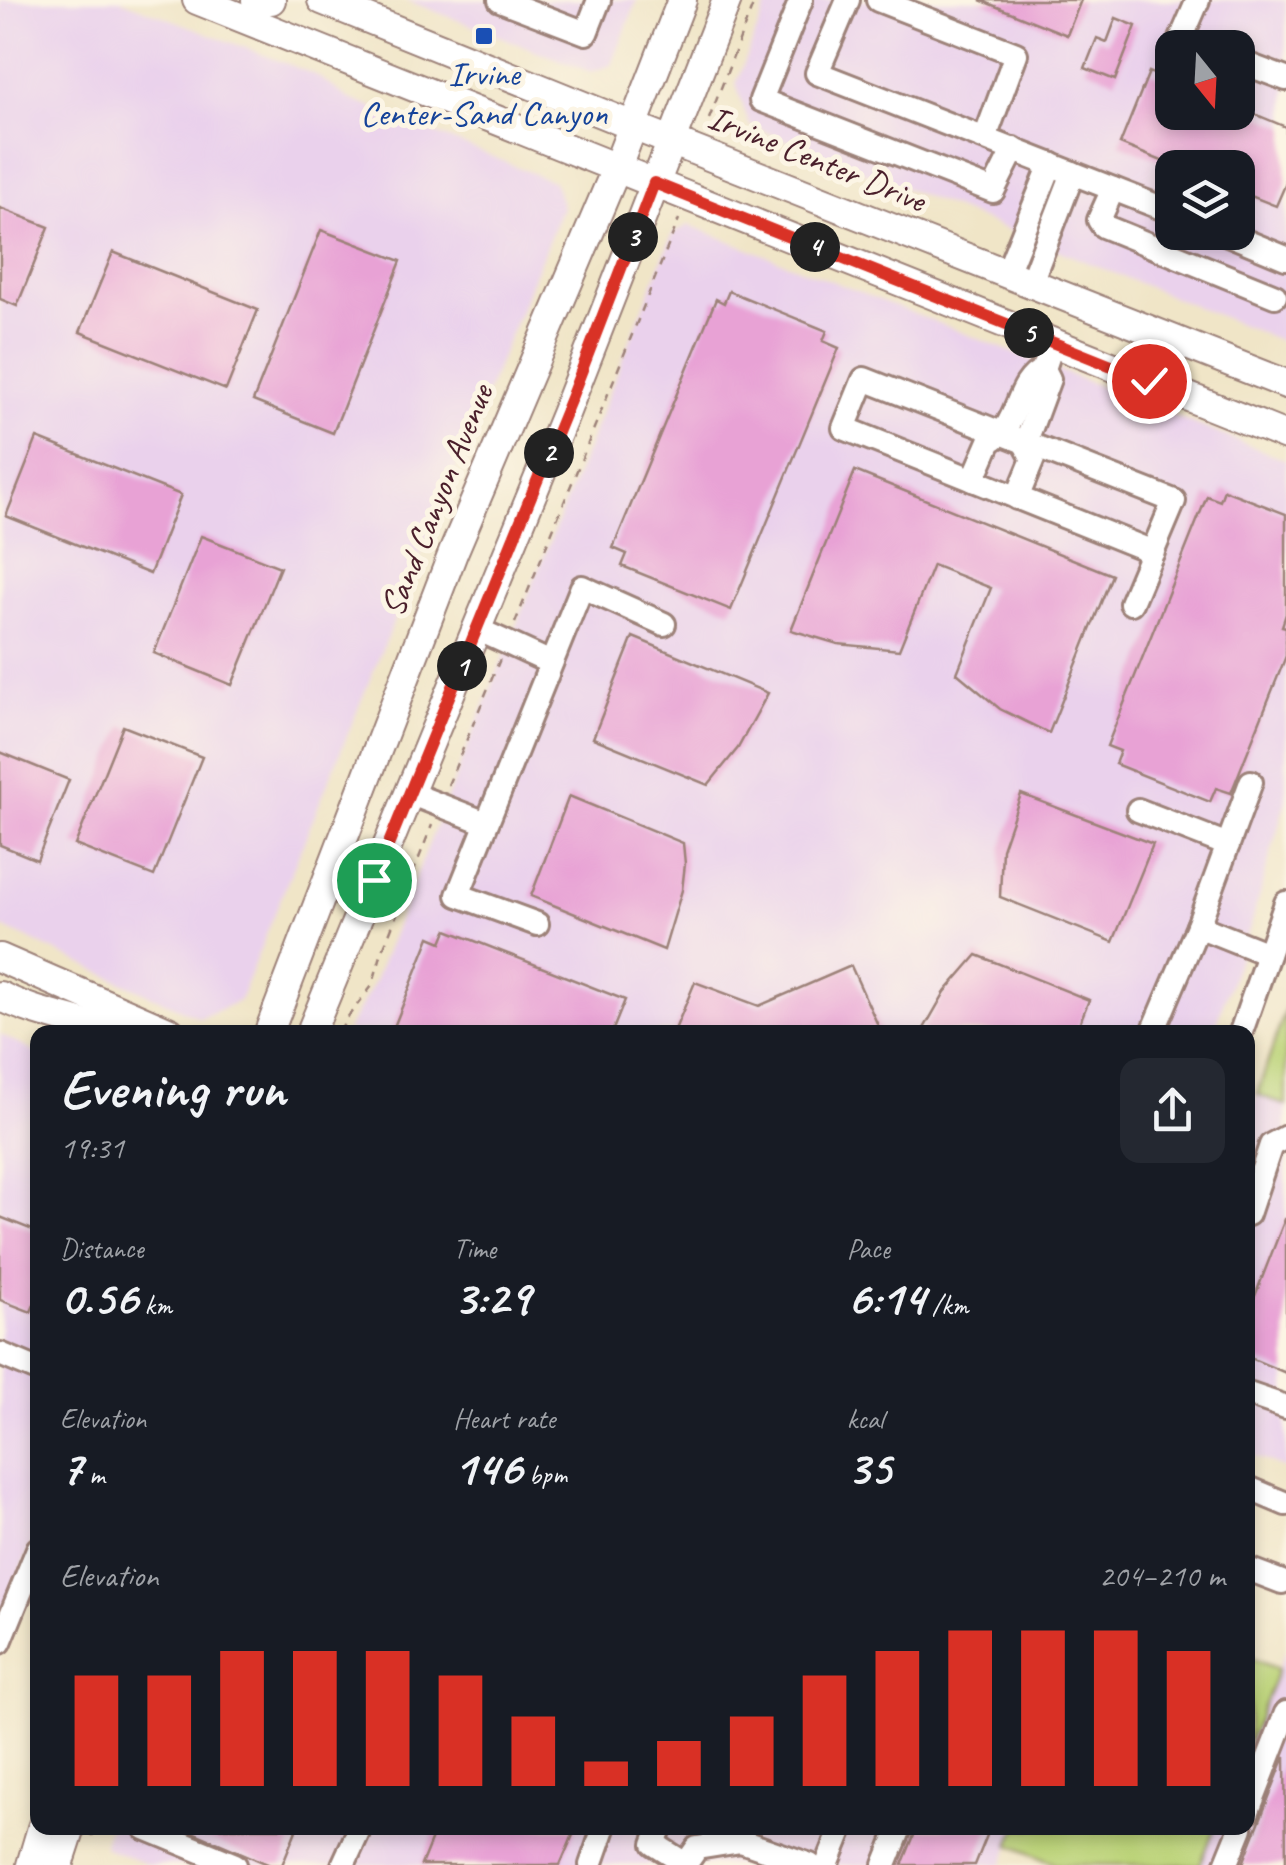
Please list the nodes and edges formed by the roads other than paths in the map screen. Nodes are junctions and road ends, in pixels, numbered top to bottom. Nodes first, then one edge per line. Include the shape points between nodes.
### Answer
1 (198, 0) edge
2 (256, 0) edge
3 (270, 0) edge
4 (322, 0) edge
5 (500, 0) edge
6 (599, 0) edge
7 (682, 0) edge
8 (727, 0) edge
9 (800, 0) edge
10 (848, 0) edge
11 (878, 0) edge
12 (1198, 0) edge
13 (1185, 30) edge
14 (777, 59) junction
15 (1255, 67) edge
16 (817, 73) junction
17 (1286, 79) edge
18 (633, 126) junction
19 (984, 138) junction
20 (670, 140) junction
21 (1014, 149) junction
22 (617, 167) junction
23 (1062, 168) junction
24 (654, 183) junction
25 (1113, 189) junction
26 (1155, 205) edge
27 (1255, 245) edge
28 (1286, 258) edge
29 (1286, 268) edge
30 (1019, 278) junction
31 (1280, 302) edge
32 (1048, 356) junction
33 (1286, 384) edge
34 (1286, 436) edge
35 (1014, 440) junction
36 (973, 480) junction
37 (1017, 498) junction
38 (1152, 552) junction
39 (1131, 603) dead end
40 (664, 624) dead end
41 (477, 629) junction
42 (550, 663) junction
43 (1251, 782) dead end
44 (409, 793) junction
45 (1138, 810) dead end
46 (486, 824) junction
47 (1228, 845) junction
48 (1286, 902) edge
49 (537, 924) dead end
50 (1198, 926) junction
51 (1268, 954) junction
52 (0, 958) edge
53 (9, 1000) edge
54 (46, 1025) edge
55 (89, 1025) edge
56 (154, 1025) edge
57 (272, 1025) edge
58 (315, 1025) edge
59 (1156, 1025) edge
60 (1243, 1025) edge
61 (1286, 1138) edge
62 (1255, 1193) edge
63 (0, 1354) edge
64 (30, 1367) edge
65 (1255, 1396) edge
66 (1286, 1407) edge
67 (1255, 1491) edge
68 (1286, 1504) edge
69 (30, 1569) edge
70 (1255, 1572) edge
71 (1282, 1582) dead end
72 (0, 1642) edge
73 (1286, 1713) edge
74 (1255, 1793) edge
75 (40, 1835) edge
76 (69, 1835) edge
77 (162, 1835) edge
78 (357, 1835) edge
79 (601, 1835) edge
80 (657, 1835) edge
81 (839, 1835) edge
82 (897, 1835) edge
83 (1238, 1835) edge
84 (684, 1864) edge
85 (31, 1865) edge
86 (59, 1865) edge
87 (235, 1865) edge
88 (344, 1865) edge
89 (590, 1865) edge
90 (810, 1865) edge
91 (827, 1865) edge
92 (885, 1865) edge
93 (1226, 1865) edge

1 - 22 main road
2 - 3 main road
4 - 18 main road, Irvine Center Drive
5 - 6 street via 586,33
7 - 18 main road, Sand Canyon Avenue
8 - 20 main road
9 - 14 street
10 - 16 street
11 - 19 street via 1016,54
12 - 13 street
14 - 16 street
14 - 21 street via 761,100 992,192
15 - 17 street
16 - 19 street
18 - 20 main road, Irvine Center Drive
18 - 22 main road, Sand Canyon Avenue
19 - 21 street
20 - 24 main road
20 - 30 main road, Irvine Center Drive
21 - 23 street
22 - 24 main road
22 - 57 main road, Sand Canyon Avenue via 453,553
23 - 25 street
23 - 30 street
24 - 32 main road
24 - 41 main road
25 - 26 street
25 - 31 street via 1099,220 1103,226
27 - 28 street
29 - 31 street
30 - 33 main road, Irvine Center Drive
32 - 34 main road
32 - 35 street via 1050,380
35 - 36 street via 990,442
35 - 36 street via 864,379 844,428
35 - 37 street via 1032,459
35 - 38 street via 1174,501
36 - 37 street
37 - 38 street
38 - 39 street
40 - 42 street via 582,588
41 - 42 street
41 - 44 main road
42 - 46 street
43 - 47 street
44 - 46 street
44 - 58 main road
45 - 47 street
46 - 49 street via 458,895
47 - 50 street
48 - 51 street
50 - 51 street
50 - 59 street
51 - 60 street
52 - 56 main road
53 - 54 main road
53 - 55 main road
61 - 62 street via 1271,1145
63 - 64 street
65 - 66 street
67 - 68 street
69 - 72 street
70 - 71 street
73 - 74 street
75 - 85 main road
76 - 86 main road
77 - 87 street
78 - 88 street
79 - 89 street
80 - 84 street via 654,1844
81 - 91 street
82 - 92 street
83 - 93 street
84 - 90 street via 697,1848 741,1841

